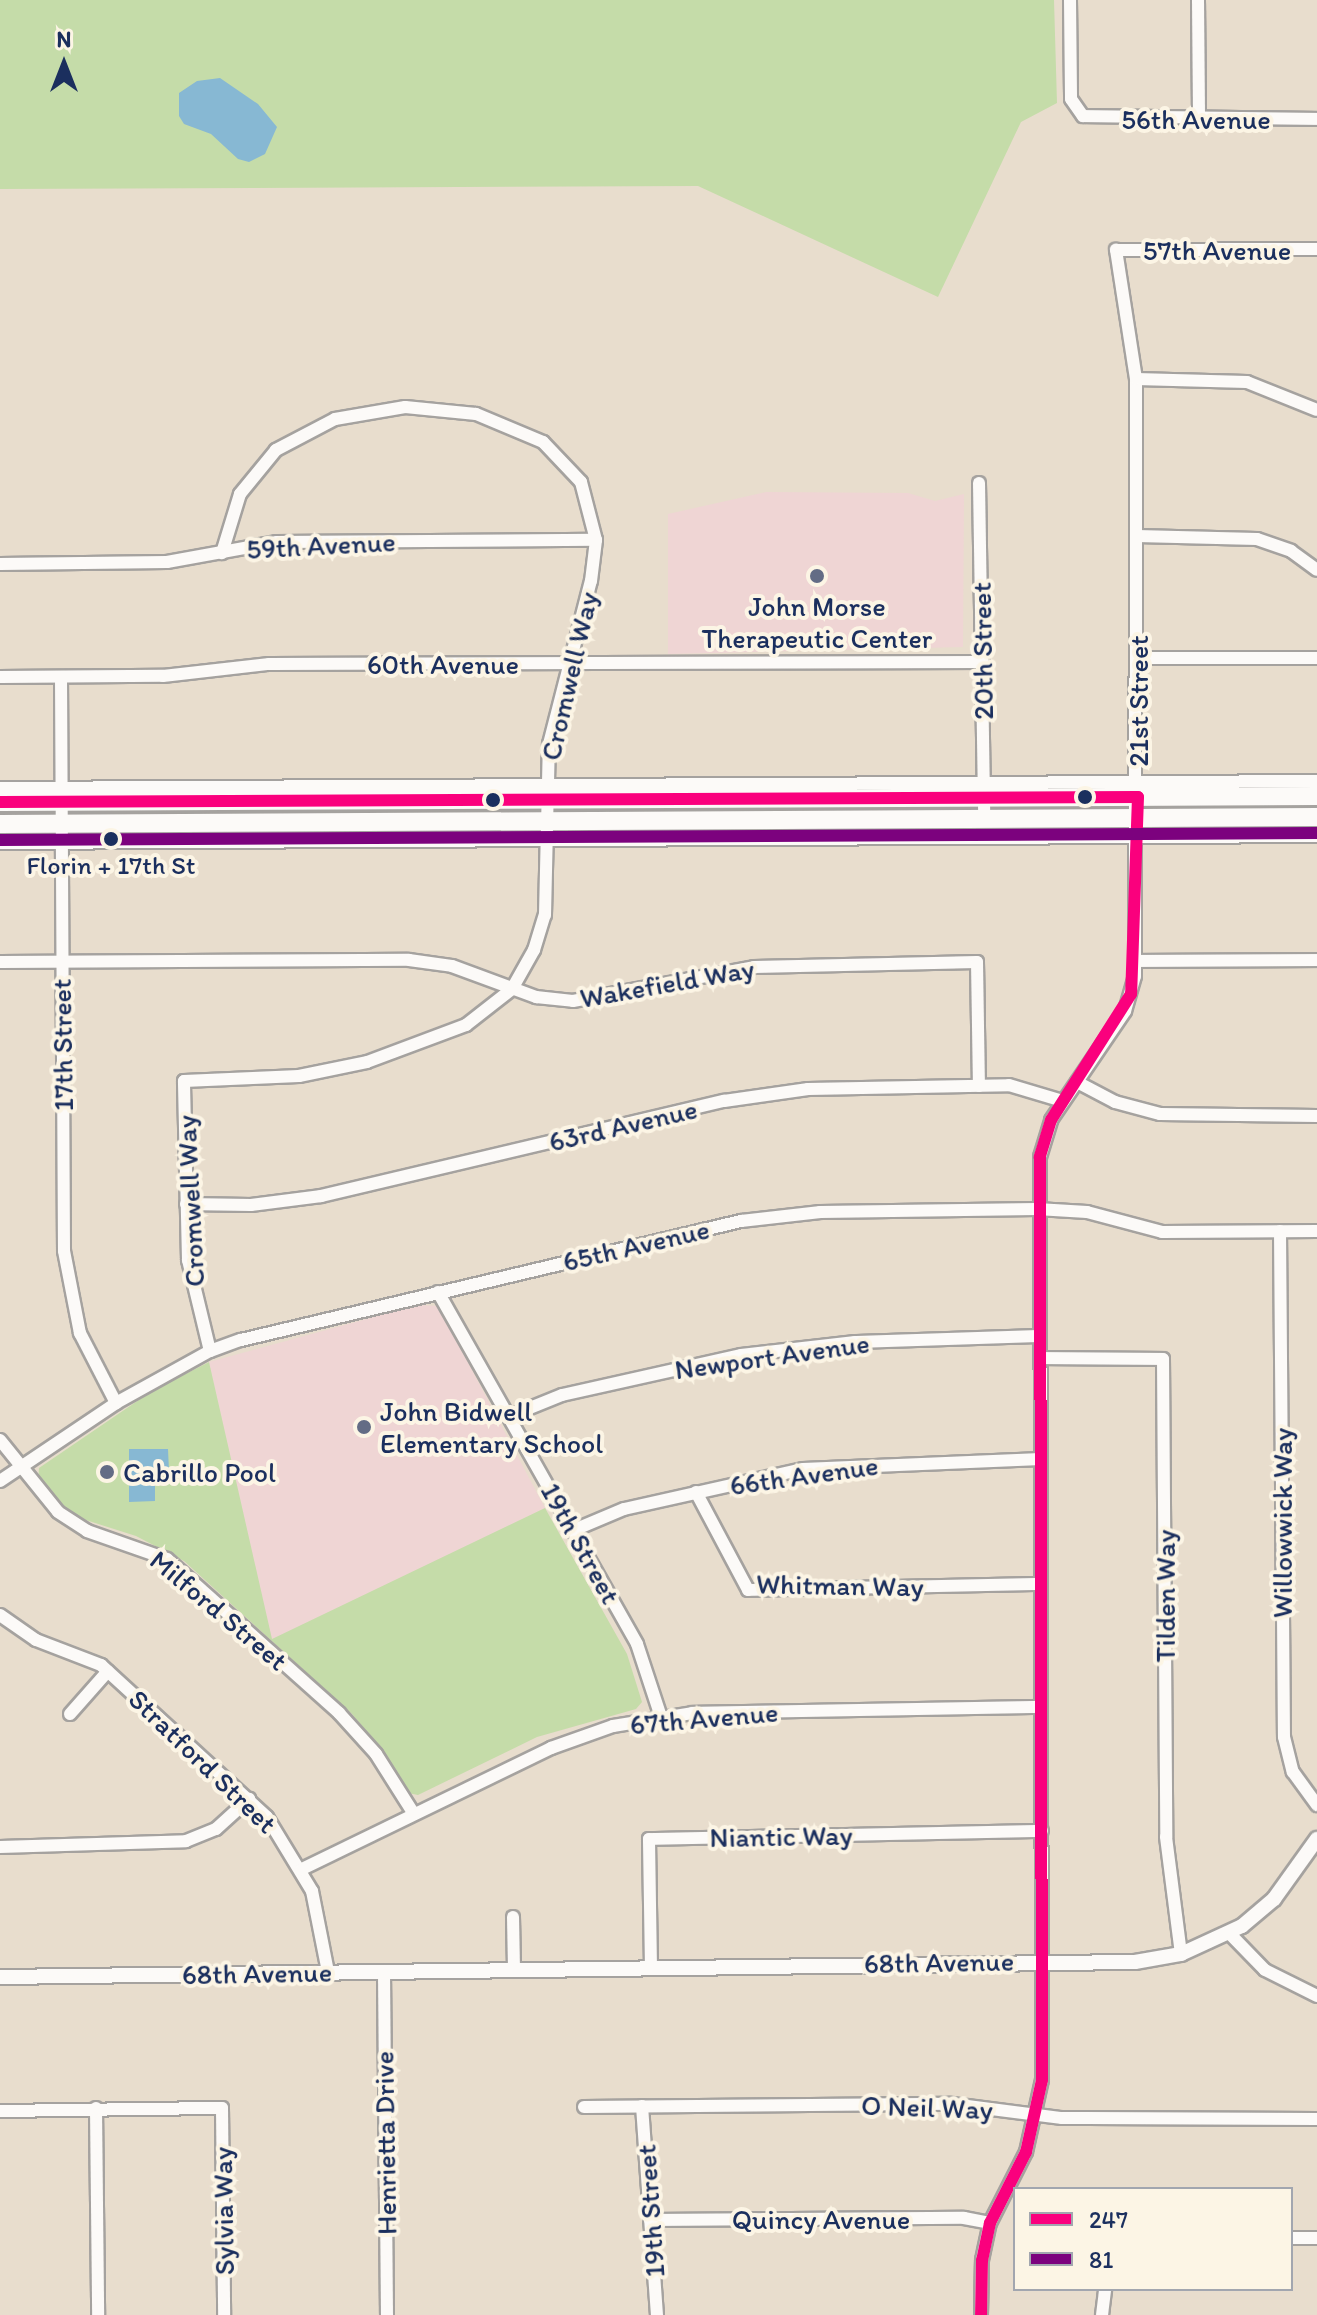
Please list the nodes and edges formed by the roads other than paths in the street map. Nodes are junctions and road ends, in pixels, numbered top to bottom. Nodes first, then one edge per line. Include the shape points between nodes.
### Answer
1 (1070, 0) edge
2 (1198, 0) edge
3 (1199, 119) junction
4 (1317, 119) edge
5 (1317, 249) edge
6 (1116, 250) joint
7 (1136, 379) junction
8 (1317, 410) edge
9 (979, 483) dead end
10 (1137, 536) junction
11 (596, 540) junction
12 (222, 553) junction
13 (0, 564) edge
14 (1317, 570) edge
15 (1137, 658) junction
16 (1317, 658) edge
17 (983, 662) junction
18 (570, 663) junction
19 (0, 677) edge
20 (61, 677) junction
21 (1317, 781) edge
22 (0, 788) edge
23 (1138, 789) junction
24 (984, 790) junction
25 (547, 792) junction
26 (61, 794) junction
27 (1317, 796) edge
28 (0, 802) edge
29 (1317, 817) edge
30 (984, 819) junction
31 (0, 824) edge
32 (1138, 828) junction
33 (547, 831) junction
34 (61, 833) junction
35 (1317, 836) edge
36 (0, 843) edge
37 (1317, 960) edge
38 (1136, 961) junction
39 (0, 962) edge
40 (61, 962) junction
41 (512, 989) junction
42 (1077, 1082) junction
43 (979, 1086) junction
44 (1063, 1101) junction
45 (1317, 1116) edge
46 (186, 1204) junction
47 (1037, 1209) junction
48 (1280, 1231) junction
49 (1317, 1231) edge
50 (438, 1292) junction
51 (1040, 1336) junction
52 (210, 1351) junction
53 (1041, 1358) junction
54 (116, 1403) junction
55 (510, 1416) junction
56 (0, 1440) edge
57 (1041, 1459) junction
58 (20, 1468) junction
59 (0, 1481) edge
60 (696, 1492) junction
61 (574, 1530) junction
62 (1041, 1584) junction
63 (3, 1624) edge
64 (108, 1671) junction
65 (1041, 1707) junction
66 (70, 1714) dead end
67 (661, 1717) junction
68 (249, 1799) junction
69 (1317, 1805) edge
70 (414, 1814) junction
71 (1042, 1831) junction
72 (1317, 1839) edge
73 (0, 1847) edge
74 (302, 1869) junction
75 (513, 1917) dead end
76 (1230, 1934) junction
77 (1181, 1954) junction
78 (1043, 1960) junction
79 (651, 1968) junction
80 (514, 1970) junction
81 (328, 1972) junction
82 (384, 1972) junction
83 (0, 1977) edge
84 (1317, 1996) edge
85 (642, 2106) junction
86 (584, 2107) dead end
87 (96, 2108) junction
88 (0, 2111) edge
89 (1037, 2114) junction
90 (1317, 2119) edge
91 (650, 2220) junction
92 (990, 2223) junction
93 (1293, 2238) edge
94 (1317, 2238) edge
95 (1105, 2291) edge
96 (98, 2315) edge
97 (224, 2315) edge
98 (387, 2315) edge
99 (657, 2315) edge
100 (981, 2315) edge
101 (1102, 2315) edge

1 - 3 street, 56th Avenue via 1071,99 1077,112 1094,119
2 - 3 street
3 - 4 street, 56th Avenue
5 - 6 street, 57th Avenue
6 - 7 street, 21st Street
7 - 8 street via 1247,382
7 - 10 street, 21st Street
9 - 17 street, 20th Street
10 - 14 street via 1257,539 1291,551
10 - 15 street, 21st Street
11 - 12 street, 59th Avenue via 286,542
11 - 12 street, Cromwell Way via 581,482 543,442 476,414 405,407 335,419 276,450 235,503
11 - 18 street, Cromwell Way
12 - 13 street, 59th Avenue via 167,562
15 - 16 street
15 - 23 street, 21st Street
17 - 18 street, 60th Avenue
17 - 24 street, 20th Street
18 - 20 street, 60th Avenue via 269,664 163,676
18 - 25 street, Cromwell Way via 549,744
19 - 20 street, 60th Avenue
20 - 26 street, 17th Street
21 - 23 street
22 - 26 street
23 - 24 main road
23 - 27 main road
23 - 32 street, 21st Street
24 - 25 main road
24 - 30 street, 20th Street
25 - 26 main road
25 - 33 street, Cromwell Way
26 - 28 main road
26 - 34 street, 17th Street
29 - 32 main road
30 - 32 main road
30 - 33 main road
31 - 34 main road
32 - 33 street
32 - 35 street
32 - 38 street, 21st Street
33 - 34 main road
33 - 41 street, Cromwell Way via 545,915 534,950
34 - 36 street
34 - 40 street, 17th Street
37 - 38 street
38 - 42 street, 21st Street via 1125,1011
39 - 40 street, Wakefield Way
40 - 41 street, Wakefield Way via 409,960 452,966
40 - 54 street, 17th Street via 67,1282 80,1333
41 - 43 street, Wakefield Way via 573,1001 767,966 977,962
41 - 46 street, Cromwell Way via 466,1025 367,1062 299,1076 184,1081
42 - 44 street, 21st Street
42 - 45 street via 1115,1102 1160,1114
43 - 44 street, 63rd Avenue via 1028,1088
43 - 46 street, 63rd Avenue via 851,1086 766,1094 321,1196 251,1205
44 - 47 street, 21st Street via 1043,1138
46 - 52 street, Cromwell Way via 191,1275
47 - 48 street, 65th Avenue via 1087,1212 1162,1232
47 - 50 street, 65th Avenue via 767,1217
47 - 51 street, 21st Street
48 - 49 street, 65th Avenue
48 - 69 street, Willowwick Way via 1284,1737 1293,1772
50 - 52 street, 65th Avenue
50 - 55 street, 19th Street
51 - 53 street, 21st Street
51 - 55 street, Newport Avenue via 855,1342 741,1355 562,1395
52 - 54 street, 65th Avenue
53 - 57 street, 21st Street
53 - 77 street, Tilden Way via 1163,1359 1166,1837
54 - 58 street, 65th Avenue
55 - 61 street, 19th Street
56 - 58 street, Milford Street
57 - 60 street, 66th Avenue via 850,1464
57 - 62 street, 21st Street
58 - 59 street, 65th Avenue
58 - 70 street, Milford Street via 71,1522 149,1549 182,1571 339,1713 376,1754
60 - 61 street, 66th Avenue via 624,1509
60 - 62 street, Whitman Way via 748,1590
61 - 67 street, 19th Street via 637,1644
62 - 65 street, 21st Street
63 - 64 street, Stratford Street via 87,1656
64 - 66 street
64 - 68 street, Stratford Street
65 - 67 street, 67th Avenue
65 - 71 street, 21st Street
67 - 70 street, 67th Avenue via 551,1748
68 - 73 street via 216,1829 177,1843
68 - 74 street, Stratford Street
70 - 74 street, 67th Avenue
71 - 78 street, 21st Street
71 - 79 street, Niantic Way via 649,1839
72 - 76 street, 68th Avenue via 1274,1899
74 - 81 street, Stratford Street via 319,1915
75 - 80 street
76 - 77 street, 68th Avenue
76 - 84 street via 1265,1970
77 - 78 street, 68th Avenue via 1135,1962
78 - 79 street, 68th Avenue
78 - 89 street, 21st Street
79 - 80 street, 68th Avenue
80 - 82 street, 68th Avenue
81 - 82 street, 68th Avenue
81 - 83 street, 68th Avenue
82 - 98 street, Henrietta Drive
85 - 86 street, O Neil Way
85 - 89 street, O Neil Way via 952,2104
85 - 91 street, 19th Street
87 - 88 street
87 - 96 street
87 - 97 street, Sylvia Way via 222,2108
89 - 90 street, O Neil Way via 1083,2119
89 - 92 street, 21st Street via 1026,2152
91 - 92 street, Quincy Avenue via 964,2218
91 - 99 street, 19th Street
92 - 100 street, 21st Street via 982,2260
93 - 94 street
95 - 101 street

